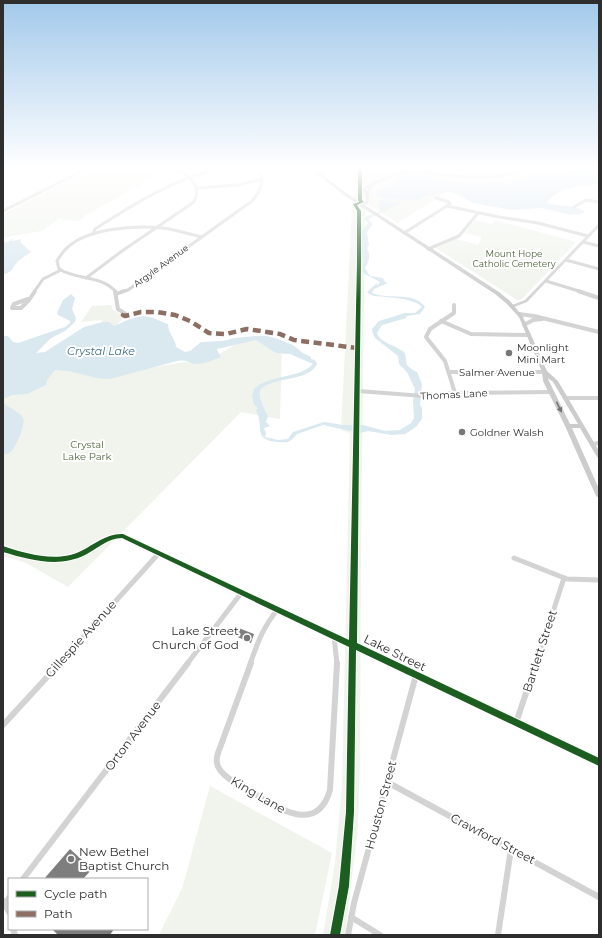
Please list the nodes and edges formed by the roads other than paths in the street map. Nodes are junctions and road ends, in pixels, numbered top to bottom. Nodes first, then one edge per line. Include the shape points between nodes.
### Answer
1 (121, 213) edge
2 (179, 213) edge
3 (236, 213) edge
4 (372, 213) edge
5 (436, 213) edge
6 (478, 213) joint
7 (599, 225) edge
8 (156, 228) junction
9 (404, 233) junction
10 (93, 234) junction
11 (588, 236) junction
12 (202, 237) junction
13 (583, 242) junction
14 (599, 246) edge
15 (428, 249) junction
16 (566, 260) junction
17 (599, 269) edge
18 (61, 270) junction
19 (86, 278) junction
20 (546, 281) junction
21 (116, 294) junction
22 (599, 298) edge
23 (28, 299) dead end
24 (454, 305) dead end
25 (513, 306) junction
26 (519, 314) junction
27 (127, 315) dead end
28 (546, 319) junction
29 (441, 321) junction
30 (524, 325) junction
31 (599, 332) edge
32 (528, 335) junction
33 (450, 372) junction
34 (545, 372) junction
35 (358, 391) dead end
36 (551, 392) junction
37 (455, 393) junction
38 (565, 398) junction
39 (599, 398) edge
40 (568, 426) junction
41 (582, 426) junction
42 (592, 444) junction
43 (599, 444) edge
44 (599, 456) edge
45 (599, 496) edge
46 (4, 550) edge
47 (159, 553) junction
48 (514, 558) dead end
49 (564, 578) junction
50 (599, 580) edge
51 (242, 592) junction
52 (278, 609) junction
53 (334, 636) junction
54 (416, 675) junction
55 (516, 723) junction
56 (3, 725) edge
57 (599, 762) edge
58 (387, 782) junction
59 (511, 849) junction
60 (24, 878) edge
61 (599, 897) edge
62 (351, 917) junction
63 (348, 935) edge
64 (380, 935) edge
65 (498, 935) edge

1 - 10 street via 95,229
2 - 8 street
3 - 12 street, Argyle Avenue
4 - 9 main road
5 - 9 street
6 - 11 street via 537,222
6 - 15 street via 459,236
7 - 11 street
8 - 10 street via 126,228
8 - 12 street
8 - 19 street
9 - 15 main road
10 - 18 street via 77,240 64,250 57,261
11 - 13 street
12 - 21 street, Argyle Avenue via 128,290
13 - 14 street
13 - 16 street
15 - 25 main road via 498,293
16 - 17 street
16 - 20 street
18 - 19 street via 69,275
18 - 23 street via 43,279
19 - 21 street via 107,284
20 - 22 street
20 - 25 street via 524,302
21 - 27 street via 117,307
24 - 29 street via 454,313
25 - 26 main road
26 - 28 street
26 - 30 main road
28 - 30 street via 535,319
28 - 31 street
29 - 32 street via 471,334
29 - 33 street via 430,329 426,337 443,357
30 - 32 main road
32 - 34 main road
33 - 34 street, Salmer Avenue
33 - 37 street
34 - 36 main road
34 - 38 main road via 555,380
35 - 37 street, Thomas Lane via 412,396
36 - 37 street, Thomas Lane
36 -> 40 main road
38 - 39 street
38 - 41 main road
40 - 41 main road
40 - 45 main road
41 - 42 main road
42 - 43 street
42 - 44 main road
46 - 47 street, Lake Street via 37,559 62,559 83,553 115,535 123,536
47 - 51 street, Lake Street
47 - 56 street, Gillespie Avenue
48 - 49 street
49 - 50 street
49 - 55 street, Bartlett Street
51 - 52 street, Lake Street
51 - 60 street, Orton Avenue
52 - 53 street, Lake Street
52 - 53 street, King Lane via 262,631 216,762 229,779 284,811 294,814 306,815 316,811 326,800 330,790 338,669
53 - 54 street, Lake Street
54 - 55 street, Lake Street
54 - 58 street, Houston Street
55 - 57 street, Lake Street
58 - 59 street, Crawford Street
58 - 62 street, Houston Street
59 - 61 street, Crawford Street
59 - 65 street
62 - 63 street, Houston Street
62 - 64 street

